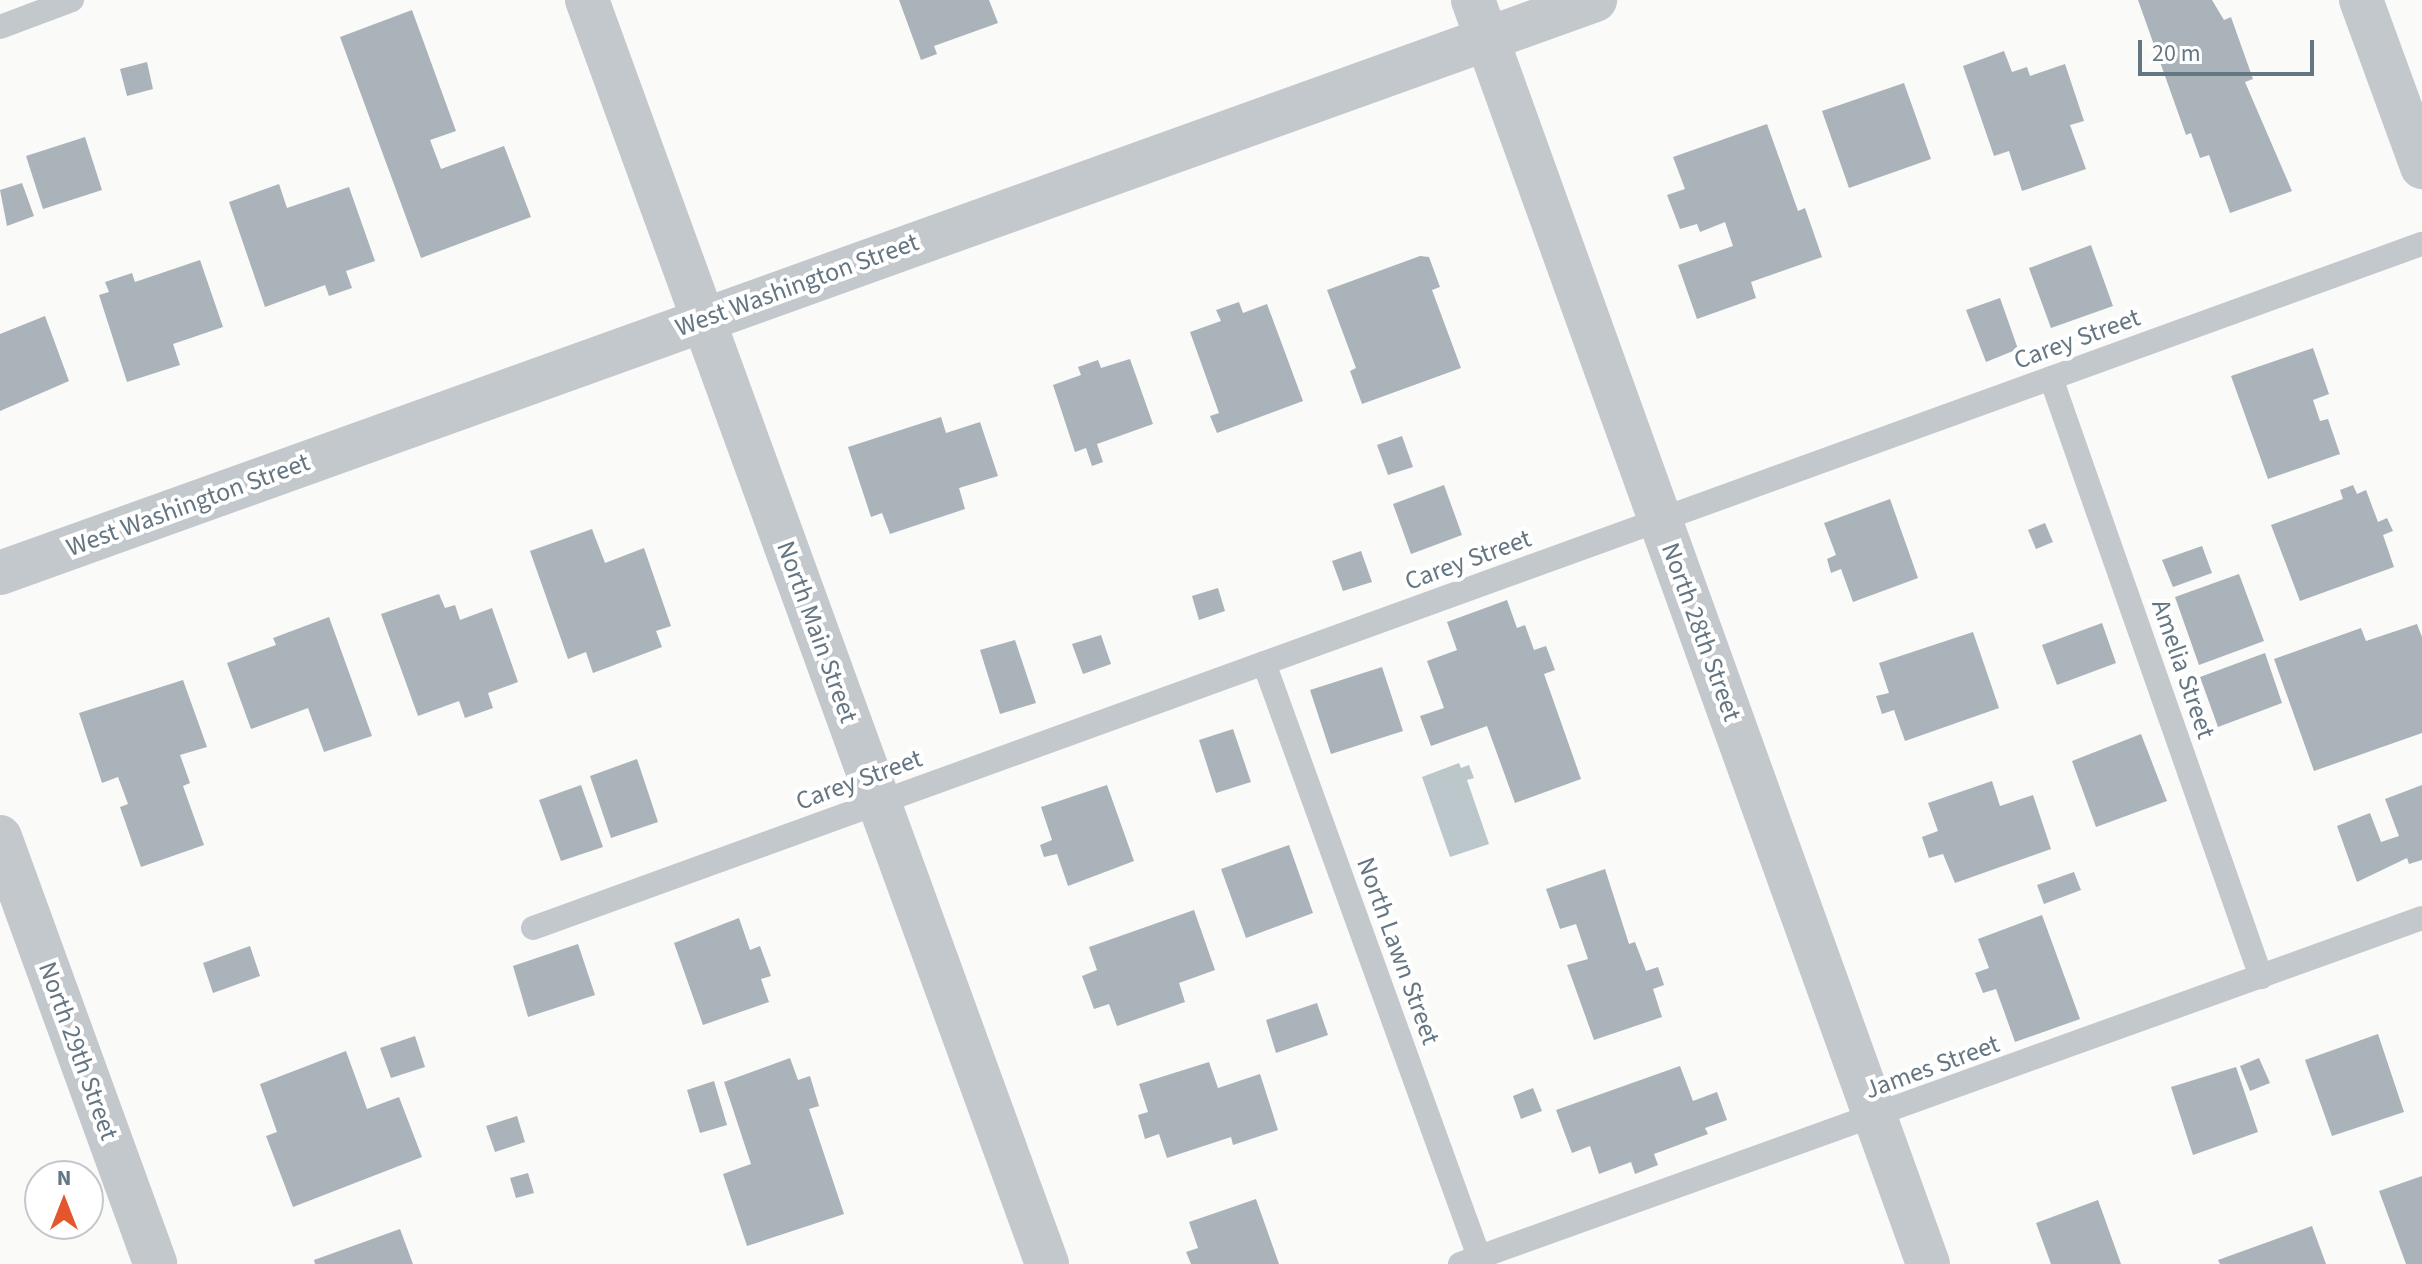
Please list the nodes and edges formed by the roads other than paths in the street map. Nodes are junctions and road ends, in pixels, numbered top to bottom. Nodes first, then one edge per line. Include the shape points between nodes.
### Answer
1 (72, 0) edge
2 (587, 0) edge
3 (1595, 0) edge
4 (2361, 0) edge
5 (1480, 19) edge
6 (0, 27) edge
7 (2422, 167) edge
8 (2422, 244) edge
9 (703, 318) junction
10 (2051, 378) junction
11 (1661, 520) junction
12 (0, 573) edge
13 (1264, 663) junction
14 (879, 803) junction
15 (0, 837) edge
16 (2422, 918) edge
17 (533, 928) dead end
18 (2261, 977) junction
19 (1875, 1118) junction
20 (1469, 1261) edge
21 (155, 1264) edge
22 (1047, 1264) edge
23 (1928, 1264) edge

1 - 6 lane
2 - 9 street, North Main Street
3 - 5 street, West Washington Street
4 - 7 street
5 - 9 street, West Washington Street
5 - 11 street, North 28th Street
8 - 10 lane, Carey Street
9 - 12 street, West Washington Street
9 - 14 street, North Main Street
10 - 11 lane, Carey Street
10 - 18 lane, Amelia Street
11 - 13 lane, Carey Street
11 - 19 street, North 28th Street
13 - 14 lane, Carey Street
13 - 20 lane, North Lawn Street
14 - 17 lane, Carey Street
14 - 22 street, North Main Street
15 - 21 street, North 29th Street
16 - 18 lane, James Street
18 - 19 lane, James Street
19 - 20 lane, James Street
19 - 23 street, North 28th Street

